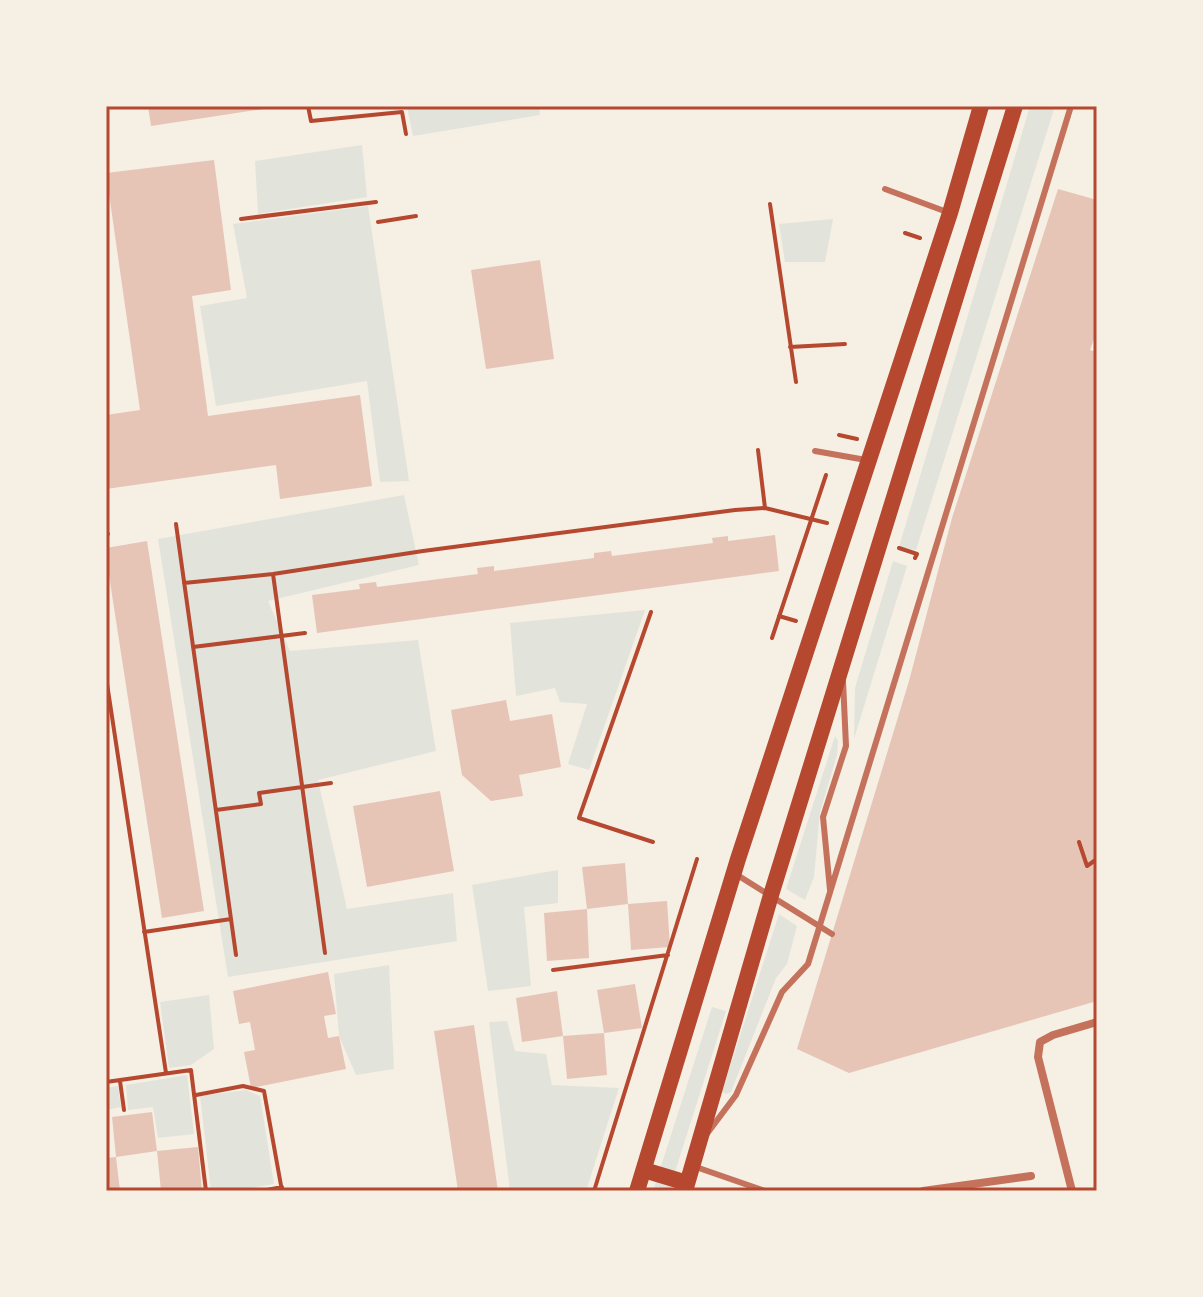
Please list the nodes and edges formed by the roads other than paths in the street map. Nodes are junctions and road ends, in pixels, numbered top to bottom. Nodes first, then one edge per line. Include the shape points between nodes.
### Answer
1 (981, 106) edge
2 (1015, 106) edge
3 (1071, 106) edge
4 (885, 189) dead end
5 (950, 213) junction
6 (815, 451) dead end
7 (870, 461) junction
8 (842, 663) junction
9 (734, 873) junction
10 (830, 894) junction
11 (771, 895) junction
12 (820, 928) junction
13 (832, 934) dead end
14 (1097, 1022) edge
15 (699, 1144) junction
16 (693, 1166) junction
17 (644, 1170) junction
18 (1031, 1176) dead end
19 (686, 1187) edge
20 (637, 1191) edge
21 (765, 1191) edge
22 (923, 1191) edge
23 (1072, 1191) edge

1 - 5 main road
2 - 8 main road
3 - 10 lane
4 - 5 lane
5 - 7 main road
6 - 7 lane
7 - 9 main road
8 - 10 lane via 846,746 823,817
8 - 11 main road
9 - 11 lane
9 - 17 main road
10 - 12 lane
11 - 12 lane
11 - 15 main road
12 - 13 lane
12 - 15 lane via 808,964 782,992 736,1095
14 - 23 street via 1040,1042 1038,1057
15 - 16 main road
16 - 19 main road
16 - 21 lane
17 - 19 main road
17 - 20 main road
18 - 22 street

